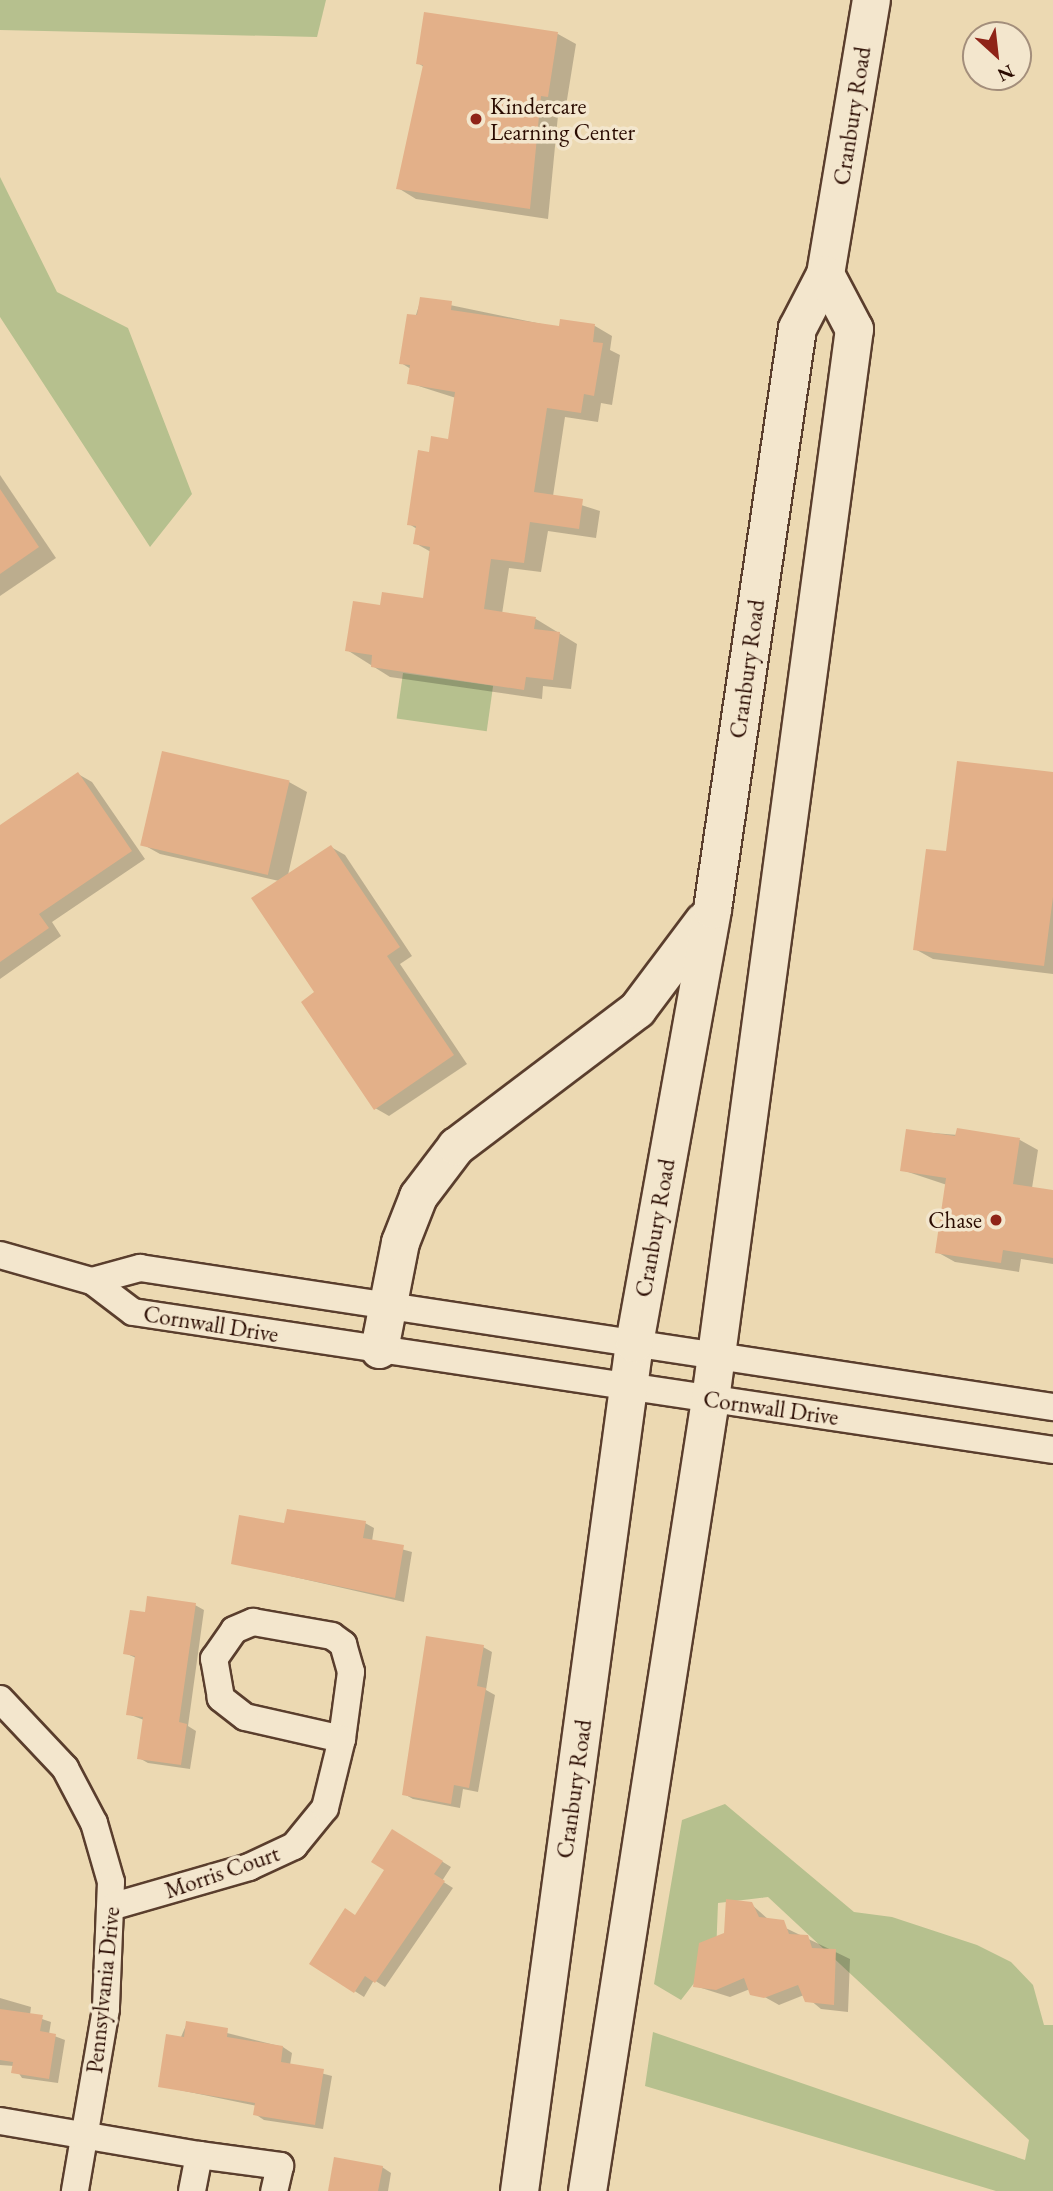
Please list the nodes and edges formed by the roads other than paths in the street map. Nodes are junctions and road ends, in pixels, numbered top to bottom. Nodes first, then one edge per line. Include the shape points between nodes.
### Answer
1 (871, 0) edge
2 (825, 274) junction
3 (712, 909) junction
4 (0, 1255) edge
5 (92, 1281) junction
6 (387, 1306) junction
7 (634, 1343) junction
8 (379, 1349) junction
9 (714, 1356) junction
10 (628, 1386) junction
11 (710, 1399) junction
12 (1053, 1407) edge
13 (1053, 1450) edge
14 (0, 1699) edge
15 (342, 1739) junction
16 (114, 1906) junction
17 (0, 2121) edge
18 (85, 2135) junction
19 (199, 2155) junction
20 (75, 2191) edge
21 (192, 2191) edge
22 (274, 2191) edge
23 (519, 2191) edge
24 (587, 2191) edge

1 - 2 main road, Cranbury Road
2 - 3 main road, Cranbury Road via 797,328
2 - 9 main road via 854,329
3 - 6 main road via 664,981 637,1009 456,1146 418,1196
3 - 7 main road, Cranbury Road
4 - 5 street
5 - 6 street, Cornwall Drive via 140,1268
5 - 8 street, Cornwall Drive via 133,1312
6 - 7 street, Cornwall Drive
6 - 8 main road
7 - 9 street, Cornwall Drive
7 - 10 main road, Cranbury Road
8 - 10 street, Cornwall Drive
9 - 11 main road
9 - 12 street, Cornwall Drive
10 - 11 street, Cornwall Drive
10 - 23 main road, Cranbury Road
11 - 13 street, Cornwall Drive
11 - 24 main road
14 - 16 street, Pennsylvania Drive via 47,1743 81,1795 104,1852
15 - 15 street, Morris Court via 351,1672 343,1644 332,1636 253,1622 220,1645 214,1680 236,1713
15 - 16 street, Morris Court via 325,1808 294,1846 261,1863
16 - 18 street, Pennsylvania Drive
17 - 18 street
18 - 19 street
18 - 20 street, Pennsylvania Drive
19 - 21 street
19 - 22 street via 280,2166

